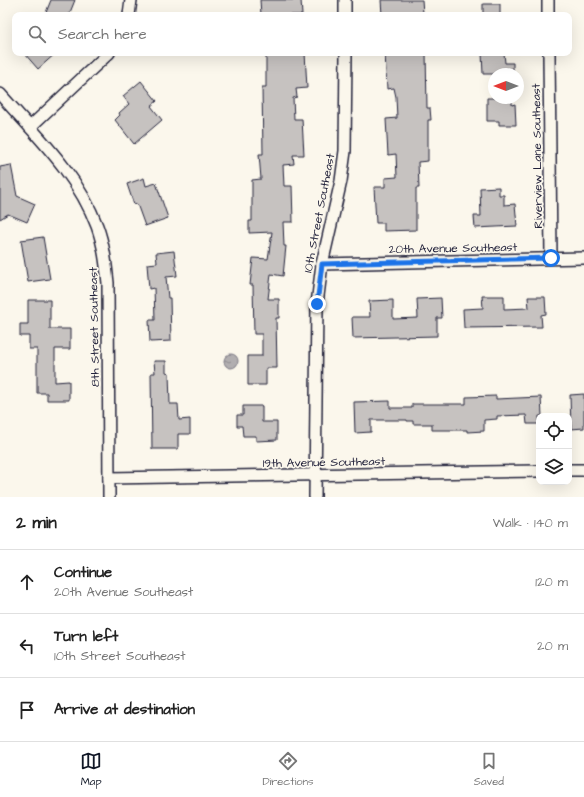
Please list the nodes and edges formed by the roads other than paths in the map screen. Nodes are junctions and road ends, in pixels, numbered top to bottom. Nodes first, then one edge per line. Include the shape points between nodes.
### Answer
1 (131, 0) edge
2 (345, 0) edge
3 (548, 0) edge
4 (129, 12) edge
5 (345, 12) edge
6 (548, 12) edge
7 (106, 56) edge
8 (346, 56) edge
9 (549, 56) edge
10 (0, 94) edge
11 (30, 127) junction
12 (551, 258) junction
13 (584, 258) edge
14 (322, 264) junction
15 (572, 470) edge
16 (584, 470) edge
17 (536, 471) edge
18 (315, 475) junction
19 (109, 478) junction
20 (109, 497) edge
21 (315, 497) edge

1 - 4 street
2 - 5 street
3 - 6 street
7 - 11 street
8 - 14 street, 10th Street Southeast via 345,150 341,181
9 - 12 street, Riverview Lane Southeast
10 - 11 street, 8th Street Southeast
11 - 19 street, 8th Street Southeast via 73,179 85,199 98,227 105,254 108,283
12 - 13 street, 20th Avenue Southeast
12 - 14 street, 20th Avenue Southeast
14 - 18 street, 10th Street Southeast via 317,304
15 - 16 street
17 - 18 street, 19th Avenue Southeast
18 - 19 street, 19th Avenue Southeast
18 - 21 street, 10th Street Southeast
19 - 20 street, 8th Street Southeast

